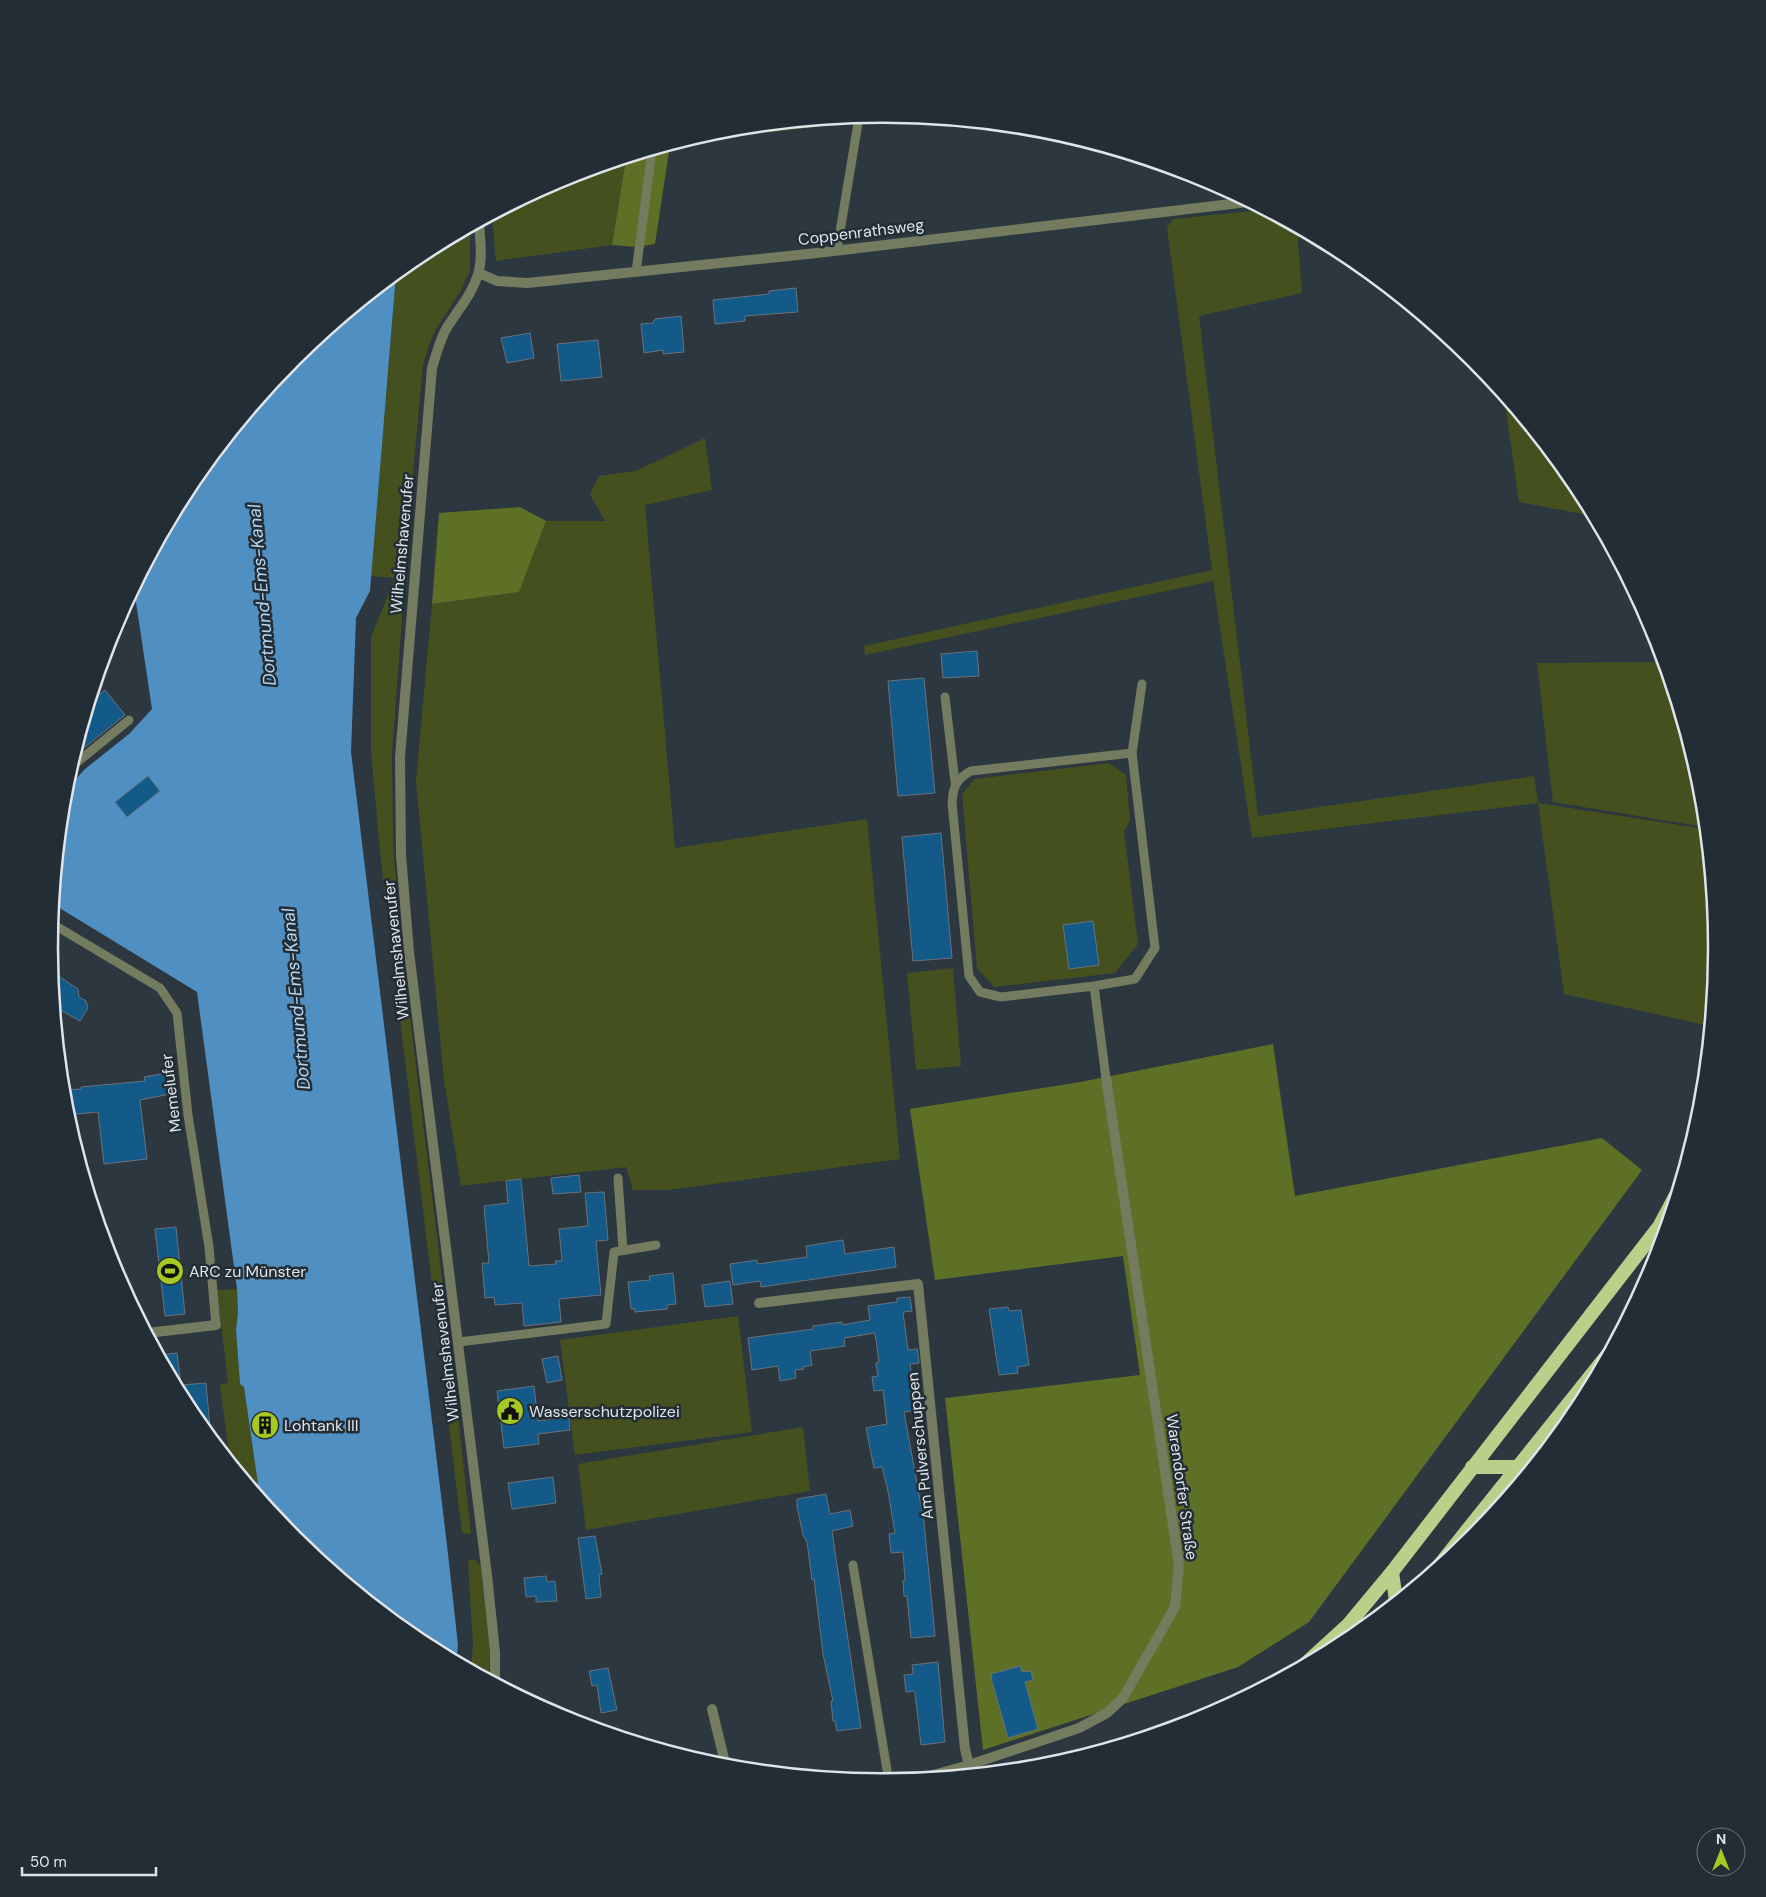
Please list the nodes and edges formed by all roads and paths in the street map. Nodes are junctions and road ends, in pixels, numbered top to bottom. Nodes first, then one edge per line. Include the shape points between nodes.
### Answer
1 (858, 124) edge
2 (651, 157) edge
3 (1237, 203) edge
4 (479, 229) edge
5 (837, 250) junction
6 (636, 272) junction
7 (479, 273) junction
8 (1142, 684) dead end
9 (945, 697) dead end
10 (129, 720) dead end
11 (1132, 752) junction
12 (80, 760) edge
13 (955, 782) junction
14 (58, 927) edge
15 (1094, 986) junction
16 (1106, 1078) joint
17 (618, 1178) dead end
18 (1661, 1226) edge
19 (656, 1245) dead end
20 (623, 1250) junction
21 (759, 1303) dead end
22 (216, 1325) joint
23 (153, 1332) edge
24 (458, 1342) junction
25 (1568, 1408) edge
26 (1472, 1466) junction
27 (1524, 1468) edge
28 (1522, 1471) edge
29 (1521, 1472) edge
30 (1486, 1507) junction
31 (1485, 1513) edge
32 (1463, 1536) edge
33 (853, 1565) dead end
34 (1392, 1572) junction
35 (1395, 1595) edge
36 (1326, 1645) edge
37 (495, 1677) edge
38 (712, 1709) dead end
39 (724, 1758) edge
40 (969, 1765) junction
41 (947, 1771) edge
42 (888, 1774) edge

1 - 5 lane
2 - 6 lane
3 - 5 street, Coppenrathsweg
4 - 7 street, Wilhelmshavenufer
5 - 6 street, Coppenrathsweg
6 - 7 street, Coppenrathsweg via 527,283 497,281
7 - 24 street, Wilhelmshavenufer via 445,332 432,368 400,757 401,855 409,952
8 - 11 lane
9 - 13 lane
10 - 12 lane
11 - 13 lane via 971,771
11 - 15 lane via 1155,948 1136,979
13 - 15 lane via 952,803 969,976 980,992 1001,997
14 - 22 lane, Memelufer via 160,988 177,1013 188,1115 209,1248
15 - 16 lane
16 - 40 street, Warendorfer Straße via 1179,1565 1175,1607 1123,1698 1107,1713 1079,1728
17 - 20 lane
18 - 26 highway
19 - 20 lane
20 - 24 lane via 614,1252 606,1324
21 - 40 street, Am Pulverschuppen via 918,1284
22 - 23 street
24 - 37 street, Wilhelmshavenufer via 487,1575
25 - 27 highway
26 - 28 highway
26 - 34 highway
29 - 30 highway
30 - 31 highway
30 - 32 highway
33 - 42 lane
34 - 35 highway
34 - 36 highway via 1348,1625
38 - 39 street
40 - 41 street, Warendorfer Straße

